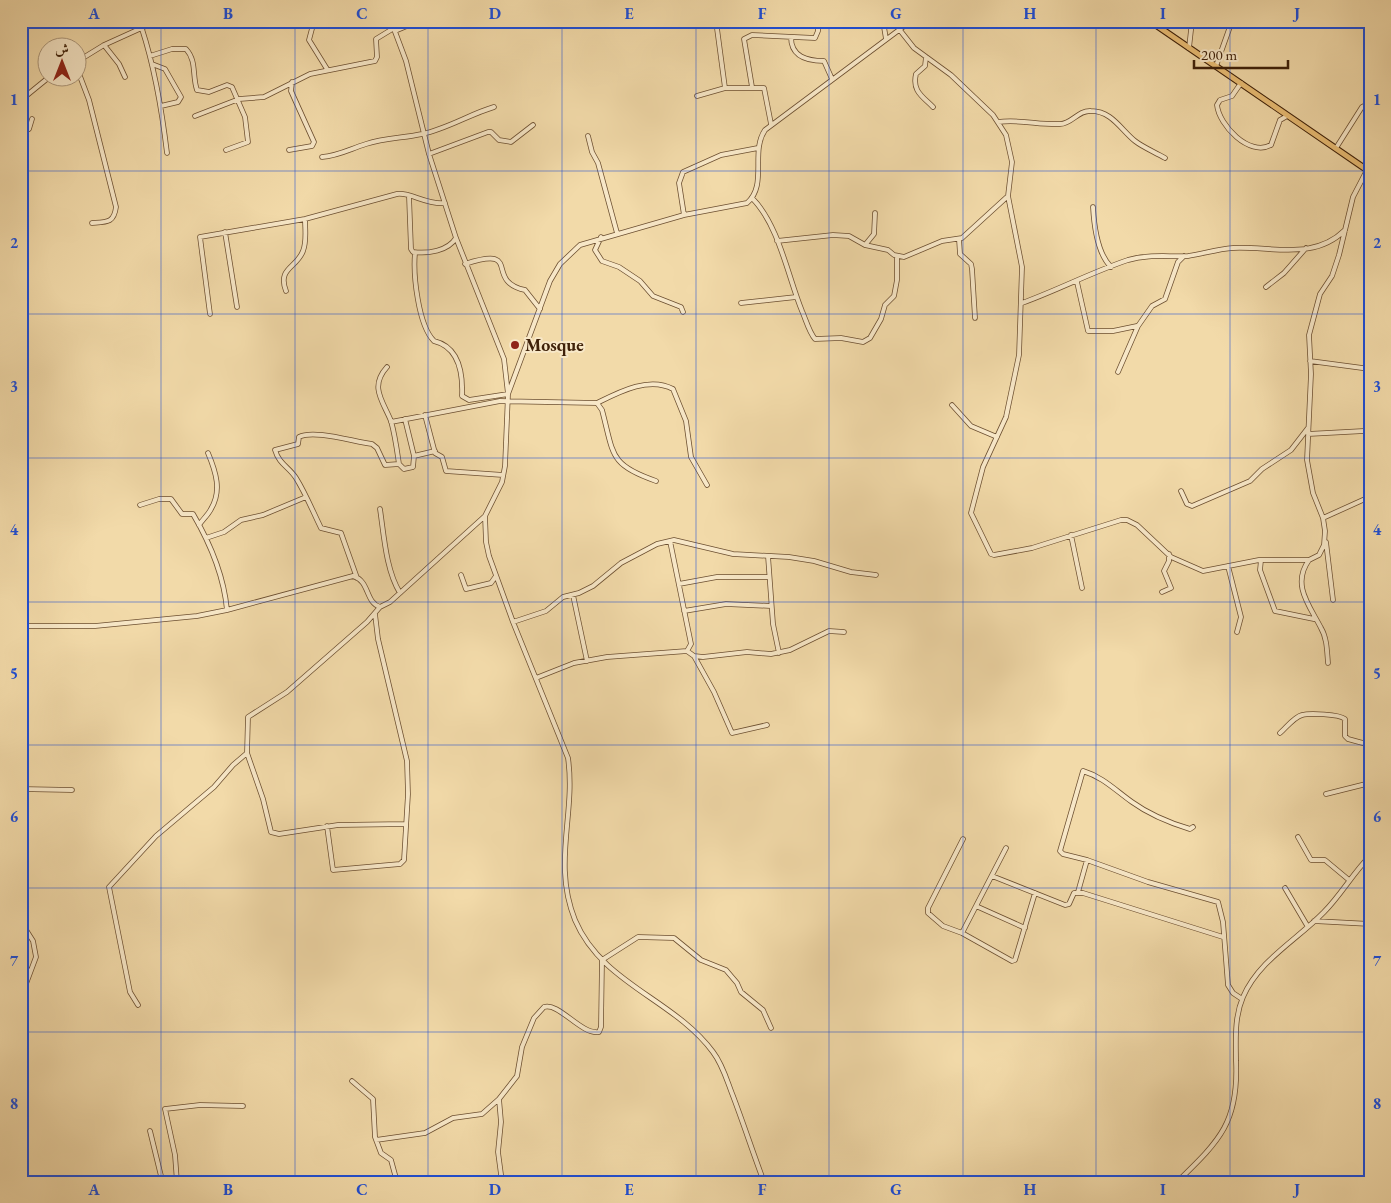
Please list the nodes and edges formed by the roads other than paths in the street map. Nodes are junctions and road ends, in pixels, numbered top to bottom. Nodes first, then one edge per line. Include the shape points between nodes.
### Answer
1 (157, 21) edge
2 (314, 21) edge
3 (391, 21) edge
4 (419, 21) edge
5 (716, 21) edge
6 (818, 21) edge
7 (883, 21) edge
8 (911, 21) edge
9 (1150, 21) edge
10 (1192, 21) edge
11 (1232, 21) edge
12 (142, 29) junction
13 (900, 29) junction
14 (394, 30) junction
15 (791, 37) junction
16 (886, 39) junction
17 (104, 45) junction
18 (1189, 48) junction
19 (88, 55) edge
20 (150, 56) junction
21 (926, 57) junction
22 (152, 64) junction
23 (1216, 66) junction
24 (327, 69) junction
25 (125, 76) dead end
26 (832, 79) junction
27 (292, 82) junction
28 (1241, 83) junction
29 (38, 86) edge
30 (752, 87) junction
31 (84, 88) edge
32 (725, 88) junction
33 (697, 96) dead end
34 (239, 99) junction
35 (21, 100) edge
36 (1370, 103) edge
37 (161, 106) junction
38 (494, 107) dead end
39 (933, 107) dead end
40 (195, 116) dead end
41 (1288, 116) junction
42 (32, 120) dead end
43 (998, 122) junction
44 (771, 124) junction
45 (533, 125) dead end
46 (21, 133) edge
47 (424, 134) junction
48 (588, 136) dead end
49 (758, 148) junction
50 (1336, 148) junction
51 (226, 150) dead end
52 (288, 150) dead end
53 (167, 153) dead end
54 (429, 154) junction
55 (322, 157) dead end
56 (1165, 158) dead end
57 (1368, 171) edge
58 (409, 196) junction
59 (1008, 196) junction
60 (752, 198) junction
61 (445, 202) junction
62 (1093, 207) dead end
63 (875, 213) dead end
64 (684, 215) junction
65 (305, 220) junction
66 (92, 223) dead end
67 (1346, 228) junction
68 (225, 232) junction
69 (617, 233) junction
70 (601, 237) junction
71 (456, 238) junction
72 (958, 239) junction
73 (1335, 240) junction
74 (777, 241) junction
75 (1342, 244) junction
76 (865, 245) junction
77 (1306, 248) junction
78 (415, 252) junction
79 (897, 256) junction
80 (1184, 256) junction
81 (465, 264) junction
82 (1111, 266) junction
83 (1077, 282) junction
84 (1266, 286) dead end
85 (286, 291) dead end
86 (796, 296) junction
87 (741, 303) dead end
88 (1022, 303) junction
89 (237, 307) dead end
90 (540, 308) junction
91 (683, 312) dead end
92 (210, 314) dead end
93 (975, 318) dead end
94 (1138, 326) junction
95 (1310, 361) junction
96 (387, 367) dead end
97 (1370, 369) edge
98 (1118, 372) dead end
99 (508, 394) junction
100 (508, 400) junction
101 (597, 403) junction
102 (952, 404) dead end
103 (425, 415) junction
104 (404, 419) junction
105 (391, 422) junction
106 (1308, 428) junction
107 (1364, 431) dead end
108 (1308, 434) junction
109 (997, 437) junction
110 (434, 451) junction
111 (208, 453) dead end
112 (414, 456) junction
113 (399, 464) junction
114 (504, 475) junction
115 (656, 481) dead end
116 (707, 485) dead end
117 (1182, 492) dead end
118 (306, 497) junction
119 (1370, 499) edge
120 (140, 505) dead end
121 (380, 509) dead end
122 (484, 516) junction
123 (1323, 518) junction
124 (475, 524) junction
125 (199, 525) junction
126 (485, 528) junction
127 (1071, 535) junction
128 (206, 538) junction
129 (1325, 538) junction
130 (670, 541) junction
131 (1169, 554) junction
132 (768, 556) junction
133 (1261, 560) junction
134 (1309, 560) junction
135 (1228, 566) junction
136 (462, 575) dead end
137 (876, 575) dead end
138 (496, 576) junction
139 (769, 577) junction
140 (357, 578) junction
141 (679, 584) junction
142 (1082, 588) dead end
143 (1162, 592) dead end
144 (400, 593) junction
145 (573, 595) junction
146 (1333, 600) dead end
147 (771, 606) junction
148 (380, 607) junction
149 (227, 610) junction
150 (684, 611) junction
151 (375, 614) junction
152 (1314, 620) junction
153 (513, 622) junction
154 (21, 626) edge
155 (844, 632) dead end
156 (1237, 632) dead end
157 (687, 652) junction
158 (778, 653) junction
159 (694, 656) junction
160 (587, 661) junction
161 (1328, 663) dead end
162 (536, 678) junction
163 (767, 725) dead end
164 (1280, 733) dead end
165 (1370, 745) edge
166 (247, 754) junction
167 (1370, 783) edge
168 (21, 789) edge
169 (72, 790) dead end
170 (1326, 794) dead end
171 (406, 824) junction
172 (327, 826) junction
173 (1193, 827) dead end
174 (1298, 837) dead end
175 (963, 839) dead end
176 (1006, 848) dead end
177 (1370, 856) edge
178 (1087, 860) junction
179 (992, 876) junction
180 (1349, 880) junction
181 (1285, 888) dead end
182 (1078, 892) junction
183 (1035, 893) junction
184 (976, 906) junction
185 (1314, 921) junction
186 (21, 922) edge
187 (1370, 924) edge
188 (1308, 926) junction
189 (1025, 928) junction
190 (962, 933) junction
191 (1223, 937) junction
192 (602, 960) junction
193 (21, 966) edge
194 (29, 971) junction
195 (21, 997) edge
196 (1242, 999) junction
197 (138, 1005) dead end
198 (772, 1028) dead end
199 (352, 1081) dead end
200 (499, 1098) junction
201 (243, 1106) dead end
202 (150, 1132) dead end
203 (376, 1140) junction
204 (102, 1182) edge
205 (116, 1182) edge
206 (158, 1182) edge
207 (177, 1182) edge
208 (397, 1182) edge
209 (502, 1182) edge
210 (764, 1182) edge
211 (1177, 1182) edge

1 - 12 street
2 - 24 street via 309,40
3 - 14 street
4 - 14 street
5 - 32 street
6 - 15 street via 815,38
7 - 16 street
8 - 13 street
9 - 18 main road
10 - 18 street
11 - 23 street
12 - 17 street
12 - 20 street
13 - 16 street
13 - 21 street via 914,48
14 - 24 street via 376,39 375,61
14 - 47 street via 413,85
15 - 26 street via 798,55 808,61 824,61
15 - 30 street via 752,35 744,39
16 - 26 street
17 - 19 street
17 - 25 street
18 - 23 main road
20 - 22 street
20 - 34 street via 178,48 186,49 193,60 197,90 209,92 230,85
21 - 39 street via 926,66 916,74 915,85 918,94
21 - 43 street via 952,76
22 - 37 street
22 - 37 street via 166,69 181,97 178,102
23 - 28 main road
24 - 27 street
26 - 44 street
27 - 34 street via 264,97
27 - 52 street via 291,91 314,142 312,146
28 - 41 main road
28 - 41 street via 1232,96 1216,105 1226,127 1247,144 1254,147 1271,145 1277,125
29 - 35 street
30 - 32 street
30 - 44 street via 766,90
31 - 66 street via 116,207 115,217 109,222
32 - 33 street
34 - 40 street
34 - 51 street via 248,142
36 - 50 street via 1362,108
37 - 53 street
38 - 47 street
41 - 50 main road
42 - 46 street via 29,129
43 - 56 street via 1020,120 1060,124 1068,123 1086,111 1093,111 1113,119 1137,142
43 - 59 street via 1006,135 1012,162
44 - 49 street via 761,135
45 - 54 street via 511,142 499,140 488,132
47 - 54 street
47 - 55 street via 382,140
48 - 69 street
49 - 60 street via 758,184
49 - 64 street via 716,157 684,172 679,183
50 - 57 main road
54 - 61 street
57 - 67 street via 1353,197
58 - 61 street via 436,204
58 - 65 street via 397,194
58 - 78 street via 411,249
59 - 72 street
59 - 88 street via 1022,267
60 - 64 street via 735,207
60 - 74 street
61 - 71 street
62 - 82 street via 1094,223 1105,259
63 - 76 street via 874,234
64 - 69 street
65 - 68 street
65 - 85 street via 303,253 285,272
67 - 73 street
67 - 75 street
68 - 89 street
68 - 92 street via 199,239
69 - 70 street
70 - 90 street via 580,245 560,264
70 - 91 street via 595,250 602,261 619,267 640,281 653,296 681,307
71 - 78 street via 445,249
71 - 81 street
72 - 79 street via 942,241 904,257
72 - 93 street via 960,254 971,264
73 - 75 street
73 - 77 street
74 - 76 street via 833,235 849,236
74 - 86 street
75 - 95 street via 1334,270 1320,294 1309,331
76 - 79 street via 888,250
77 - 80 street via 1235,248
77 - 84 street via 1284,273
78 - 99 street via 414,282 427,332 434,341 443,343 452,351 462,372 462,396 469,400
79 - 86 street via 894,296 886,305 875,333 863,342 814,338
80 - 82 street via 1144,257
80 - 94 street via 1178,262 1165,299 1152,306
81 - 90 street via 486,257 495,258 500,262 506,282 525,290
81 - 99 street via 501,349
82 - 83 street
83 - 88 street
83 - 94 street via 1088,331
86 - 87 street
88 - 109 street via 1017,365 1006,417
90 - 99 street
94 - 98 street
95 - 97 street
95 - 106 street
96 - 105 street via 382,373 378,394
99 - 100 street
100 - 101 street
100 - 103 street
100 - 114 street
101 - 115 street via 616,460 624,468
101 - 116 street via 639,386 660,385 673,389 686,420 691,457
102 - 109 street via 971,426
103 - 104 street
103 - 110 street
104 - 105 street
104 - 112 street
105 - 113 street
106 - 108 street
106 - 117 street via 1291,450 1250,481 1192,506 1187,504
107 - 108 street
108 - 123 street via 1313,493
109 - 127 street via 984,467 971,513 991,554 1032,548
110 - 112 street
110 - 114 street via 444,460 446,471
111 - 125 street via 218,492 210,512
112 - 113 street via 413,467 404,469
113 - 118 street via 385,466 372,444 302,435 298,444 275,450 282,466 296,479
114 - 122 street
118 - 128 street via 263,515 241,520 224,532
118 - 140 street via 321,528 341,534
119 - 123 street
120 - 125 street via 171,499 182,514 194,514
121 - 144 street
122 - 124 street
122 - 126 street
123 - 129 street
124 - 126 street
124 - 144 street
125 - 128 street
126 - 138 street
127 - 131 street via 1127,520
127 - 142 street
128 - 149 street via 226,593
129 - 134 street via 1319,555
129 - 146 street
130 - 132 street via 733,554
130 - 141 street
130 - 145 street via 657,544 621,563 593,586
131 - 135 street via 1203,571
131 - 143 street via 1164,571 1171,588
132 - 137 street via 814,561 851,572
132 - 139 street
133 - 134 street
133 - 135 street
133 - 152 street via 1260,570 1274,611
134 - 152 street via 1303,571 1304,597
135 - 156 street via 1241,618
136 - 138 street via 466,589 491,582
138 - 153 street
139 - 141 street via 717,578
139 - 147 street
140 - 148 street via 366,585
140 - 149 street via 346,577
141 - 150 street
144 - 148 street
145 - 153 street via 558,600 546,611
145 - 160 street
147 - 150 street via 726,604
147 - 158 street
148 - 151 street
149 - 154 street via 104,626
150 - 157 street via 691,644
151 - 166 street via 287,692 248,717
151 - 171 street via 407,761
152 - 161 street via 1322,629
153 - 162 street
155 - 158 street via 829,631
157 - 159 street
157 - 160 street via 613,656
158 - 159 street
159 - 163 street via 724,712 729,730 735,733
160 - 162 street
162 - 192 street via 568,758 570,781 564,857 568,894 576,920
164 - 165 street via 1302,715 1330,714 1344,719 1348,739
166 - 172 street via 271,832 279,834
166 - 197 street via 156,836 109,887 130,992
167 - 170 street
168 - 169 street
171 - 172 street
171 - 172 street via 405,857 400,864 335,870 332,868
173 - 178 street via 1190,829 1167,822 1133,803 1113,785 1083,771 1060,851
174 - 180 street via 1311,860 1325,860
175 - 190 street via 927,910 943,926
176 - 179 street
177 - 180 street
178 - 182 street
178 - 191 street via 1218,902
179 - 183 street
179 - 184 street
180 - 185 street
181 - 188 street
182 - 183 street via 1065,905
182 - 191 street
183 - 189 street
184 - 189 street
184 - 190 street
185 - 187 street
185 - 188 street
186 - 194 street via 36,947 36,957
188 - 196 street via 1264,965
189 - 190 street via 1012,961
191 - 196 street via 1228,984
192 - 198 street via 638,937 674,938 701,960 726,970 741,992 762,1010
192 - 200 street via 600,1030 597,1033 590,1030 553,1007 544,1008 534,1018 526,1035 517,1076
192 - 210 street via 625,982 678,1017 713,1052 723,1070
193 - 194 street
194 - 195 street
196 - 211 street via 1236,1029 1237,1086 1233,1111 1221,1136
199 - 203 street via 375,1102
200 - 203 street via 482,1114 453,1118 425,1133
200 - 209 street via 498,1152
201 - 207 street via 200,1105 165,1109
202 - 206 street via 161,1176
203 - 208 street via 381,1152 390,1160
204 - 205 street

